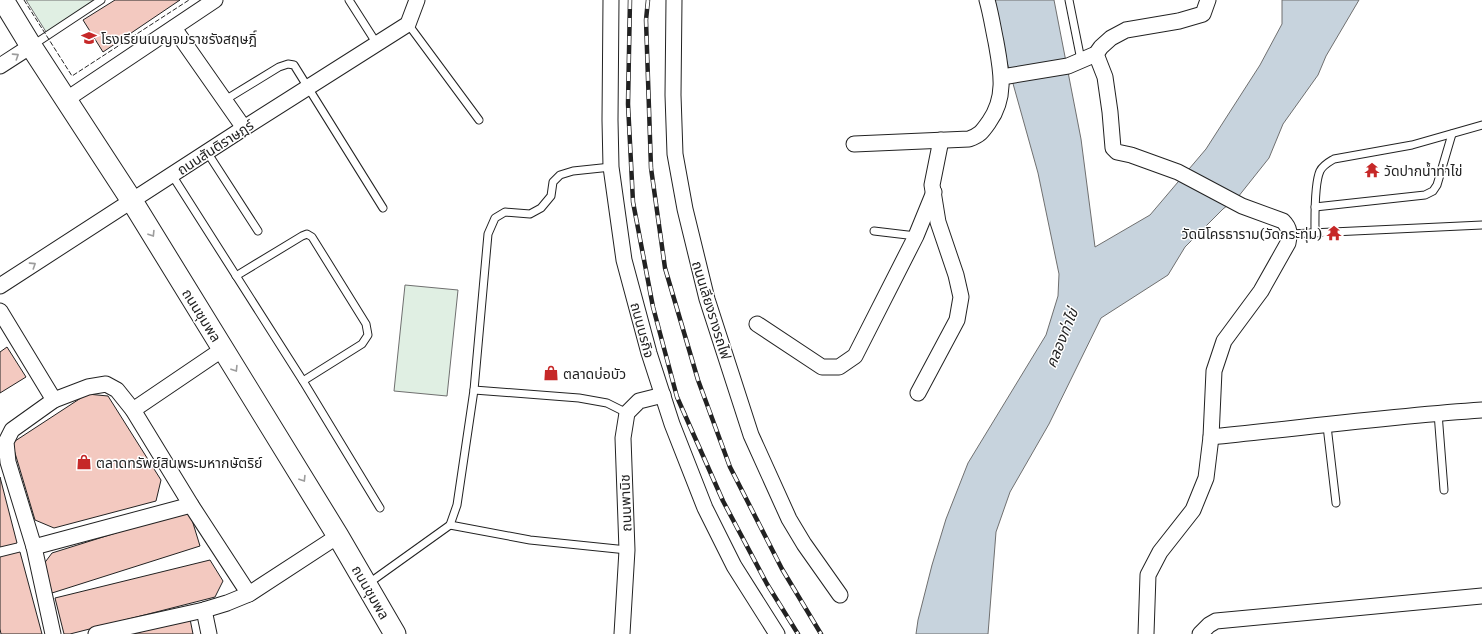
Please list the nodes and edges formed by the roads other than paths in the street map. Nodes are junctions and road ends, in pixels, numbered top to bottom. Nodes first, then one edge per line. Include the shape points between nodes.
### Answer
1 (3, 0) edge
2 (101, 0) edge
3 (215, 0) edge
4 (349, 0) edge
5 (417, 0) edge
6 (611, 0) edge
7 (674, 0) edge
8 (987, 0) edge
9 (1069, 0) edge
10 (1208, 0) edge
11 (408, 24) junction
12 (174, 28) junction
13 (377, 44) junction
14 (31, 46) junction
15 (1096, 54) junction
16 (1074, 63) junction
17 (0, 66) edge
18 (1003, 77) junction
19 (308, 88) junction
20 (67, 99) junction
21 (225, 100) junction
22 (478, 120) dead end
23 (1482, 125) edge
24 (244, 128) junction
25 (1452, 134) junction
26 (941, 140) junction
27 (854, 144) dead end
28 (207, 152) junction
29 (611, 167) junction
30 (172, 175) junction
31 (934, 192) junction
32 (132, 201) junction
33 (1315, 207) junction
34 (383, 208) dead end
35 (1482, 225) edge
36 (258, 231) dead end
37 (874, 231) dead end
38 (1315, 233) junction
39 (1290, 234) junction
40 (916, 236) junction
41 (236, 276) junction
42 (0, 286) edge
43 (0, 311) edge
44 (757, 324) dead end
45 (223, 349) junction
46 (303, 381) junction
47 (474, 390) junction
48 (918, 393) dead end
49 (663, 395) junction
50 (54, 400) junction
51 (133, 410) junction
52 (1482, 410) edge
53 (627, 413) junction
54 (1438, 413) junction
55 (1327, 426) junction
56 (1211, 437) junction
57 (1444, 490) dead end
58 (1336, 503) dead end
59 (190, 505) junction
60 (380, 508) dead end
61 (450, 525) junction
62 (338, 536) junction
63 (34, 547) junction
64 (627, 550) junction
65 (367, 585) junction
66 (249, 594) junction
67 (840, 595) dead end
68 (1482, 596) edge
69 (204, 610) junction
70 (54, 634) edge
71 (96, 634) edge
72 (209, 634) edge
73 (395, 634) edge
74 (622, 634) edge
75 (777, 634) edge
76 (1146, 634) edge
77 (1200, 634) edge

1 - 14 main road, ถนนชุมพล
2 - 14 lane
3 - 12 street
4 - 13 lane
5 - 11 street
6 - 29 street, ถนนนรกิจ
7 - 67 street, ถนนเลียงรางรถไฟ via 675,154 703,285 751,435 789,519
8 - 18 street
9 - 16 lane
10 - 15 street via 1203,14 1179,22 1126,30 1111,38
11 - 13 street, ถนนสันติราษฎร์
11 - 22 lane
12 - 20 street
12 - 21 street
13 - 19 street, ถนนสันติราษฎร์
17 -> 14 street
14 - 20 main road, ถนนชุมพล
15 - 16 street
15 - 39 street via 1105,77 1113,148 1116,152 1178,172 1242,206 1283,222 1288,226
16 - 18 street
18 - 26 street via 996,114 979,135 968,139
19 - 21 lane via 294,66 288,64
19 - 24 street, ถนนสันติราษฎร์
19 - 34 lane
20 - 32 main road, ถนนชุมพล
21 - 24 street
23 - 25 lane
24 - 28 street, ถนนสันติราษฎร์
25 - 33 lane via 1327,162 1320,171
25 - 33 lane via 1440,178 1433,191 1425,195
26 - 27 street
26 - 31 street via 932,184
28 - 30 street, ถนนสันติราษฎร์
28 - 36 lane
29 - 47 lane via 560,175 553,182 551,196 541,208 530,214 505,212 495,218 488,234
29 - 49 street, ถนนนรกิจ via 624,260
30 - 32 street, ถนนสันติราษฎร์
30 - 41 lane
31 - 40 street
31 - 48 street via 938,222 961,297 958,320
42 -> 32 street, ถนนสันติราษฎร์
32 -> 45 main road, ถนนชุมพล
33 - 38 lane
35 - 38 lane
37 - 40 lane
38 - 39 lane
39 - 56 street via 1288,243 1261,291 1224,341 1214,371
40 - 44 street via 855,356 839,367 822,367
41 - 46 lane
41 - 46 lane via 302,236 312,236 366,324 368,335 362,344
43 - 50 street
45 - 51 street
45 -> 62 main road, ถนนชุมพล
46 - 60 lane
47 - 53 lane via 579,398 607,403
47 - 61 lane via 457,505
49 - 53 street via 639,401
49 - 75 street, ถนนนรกิจ via 705,508 734,566
50 - 51 street via 88,387 106,384 117,390
50 - 63 street via 12,430 6,442 8,462
51 - 59 street
52 - 54 street
53 - 64 street, ถนนพานิช via 623,438
54 - 55 street
54 - 57 lane
55 - 56 street
55 - 58 lane
56 - 76 street via 1206,478 1193,510 1160,552 1148,575
59 - 63 street
59 - 66 street
61 - 64 lane via 530,540
61 - 65 lane
62 - 65 main road, ถนนชุมพล
62 - 66 street
63 - 70 street
64 - 74 street, ถนนพานิช
65 - 73 main road, ถนนชุมพล
66 - 69 street
68 - 77 street via 1216,621
69 - 71 street
69 - 72 street

